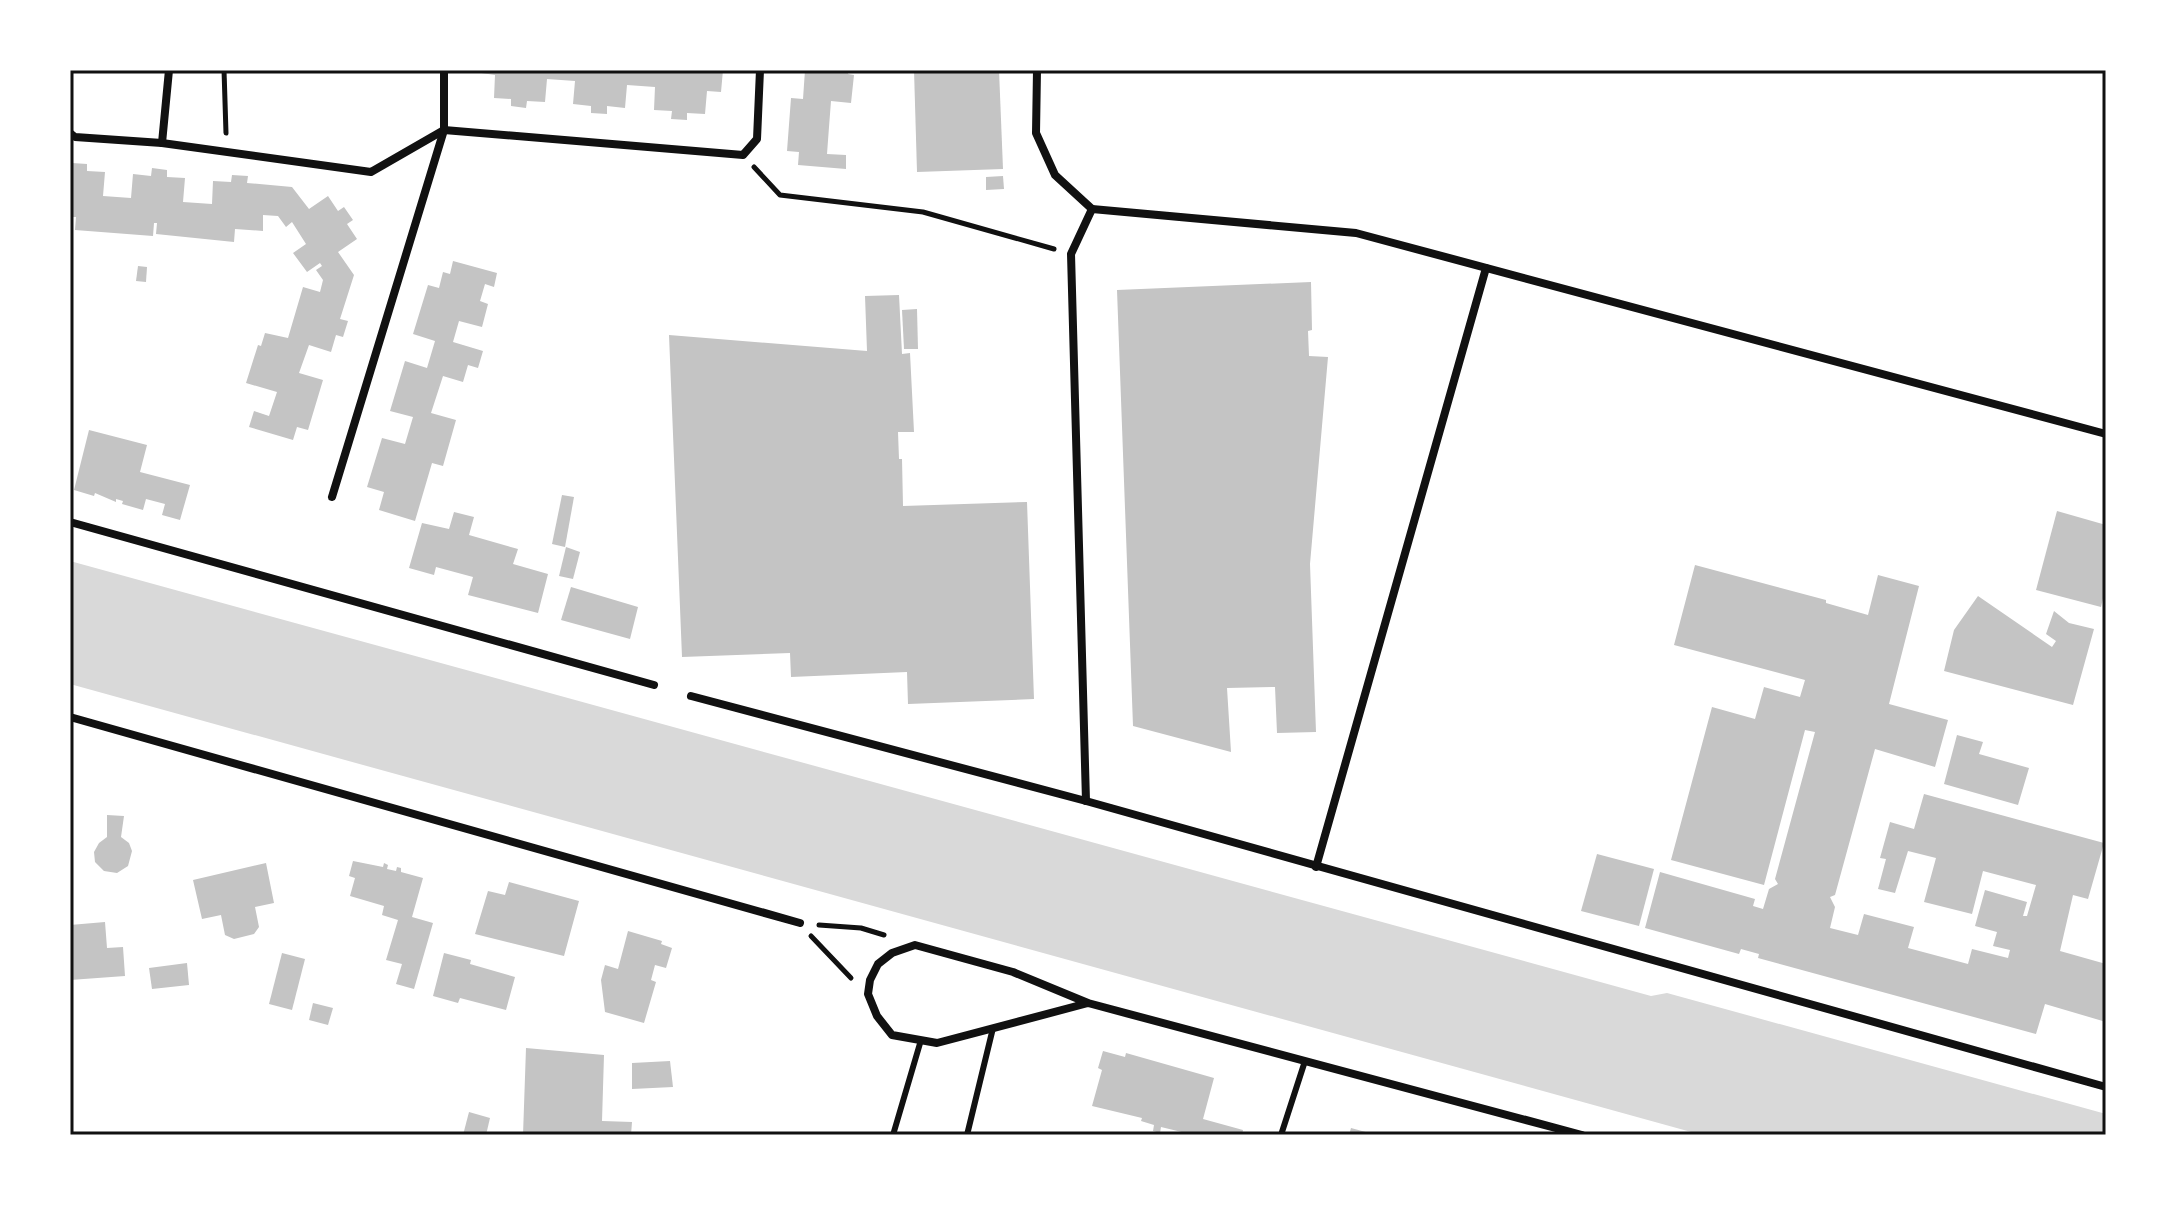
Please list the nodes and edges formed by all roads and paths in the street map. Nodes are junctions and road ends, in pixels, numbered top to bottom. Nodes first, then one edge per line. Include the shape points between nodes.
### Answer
1 (169, 70) edge
2 (224, 70) edge
3 (444, 70) edge
4 (760, 70) edge
5 (1037, 70) edge
6 (444, 130) junction
7 (70, 133) edge
8 (162, 143) junction
9 (226, 152) junction
10 (743, 155) junction
11 (1092, 209) junction
12 (1071, 254) junction
13 (1486, 268) junction
14 (2106, 434) edge
15 (332, 497) dead end
16 (70, 522) edge
17 (654, 685) dead end
18 (691, 696) dead end
19 (70, 717) edge
20 (1086, 801) junction
21 (1316, 867) junction
22 (800, 923) junction
23 (915, 945) junction
24 (868, 994) junction
25 (1088, 1003) junction
26 (993, 1028) junction
27 (921, 1040) junction
28 (1305, 1061) junction
29 (2106, 1087) edge
30 (893, 1135) edge
31 (967, 1135) edge
32 (1281, 1135) edge
33 (1582, 1135) edge

1 - 8 street
2 - 9 path
3 - 6 street
4 - 10 street via 757,139
5 - 11 street via 1036,133 1055,175
6 - 9 street via 371,172
6 - 10 street
6 - 15 street
7 - 8 street
8 - 9 street
10 - 12 path via 780,195 923,212
11 - 12 street
11 - 13 street via 1356,233
12 - 20 street
13 - 14 street
13 - 21 street
16 - 17 street
18 - 20 street
19 - 22 street
20 - 21 street
21 - 29 street
22 - 23 path via 861,928
22 - 24 path
23 - 24 street via 878,964
23 - 25 street via 1013,972
24 - 27 street via 892,1035
25 - 26 street
25 - 28 street
26 - 27 street via 937,1043
26 - 31 lane
27 - 30 lane
28 - 32 lane
28 - 33 street

